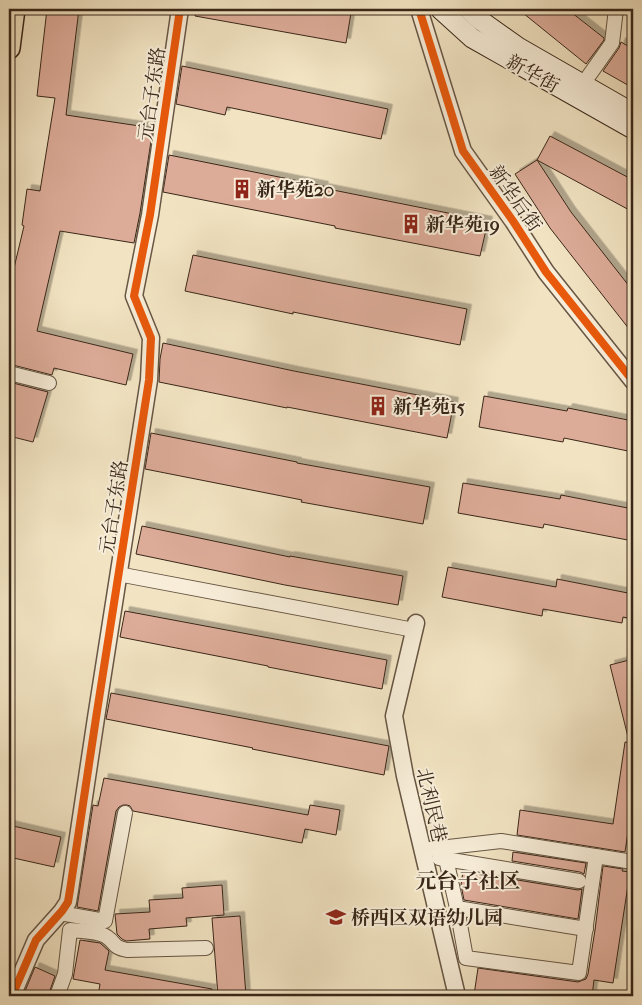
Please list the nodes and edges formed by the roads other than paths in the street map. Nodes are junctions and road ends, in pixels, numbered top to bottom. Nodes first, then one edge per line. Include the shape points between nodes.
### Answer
1 (14, 9) edge
2 (180, 9) edge
3 (419, 9) edge
4 (440, 9) edge
5 (468, 9) edge
6 (616, 9) edge
7 (9, 48) edge
8 (583, 84) junction
9 (633, 113) edge
10 (633, 129) edge
11 (9, 373) edge
12 (633, 381) edge
13 (49, 383) dead end
14 (118, 574) junction
15 (415, 626) joint
16 (125, 812) dead end
17 (423, 853) junction
18 (596, 856) junction
19 (446, 859) junction
20 (633, 862) edge
21 (579, 881) dead end
22 (456, 908) junction
23 (60, 913) junction
24 (49, 926) junction
25 (586, 929) junction
26 (70, 930) junction
27 (206, 948) dead end
28 (12, 996) edge
29 (60, 996) edge
30 (458, 996) edge

1 - 7 main road
2 - 14 street, 元台子东路 via 150,215 134,296 151,338 149,380
3 - 12 street, 新华后街 via 463,151 546,272
4 - 10 main road, 新华街 via 472,38
5 - 8 main road, 新华街 via 518,46
6 - 8 street via 612,43
8 - 9 main road, 新华街
11 - 13 street
14 - 15 street
14 - 23 street, 元台子东路 via 68,902
15 - 17 street, 北利民巷 via 394,716 404,776
16 - 23 street via 105,921
17 - 18 street via 501,841
17 - 19 street
17 - 30 street, 北利民巷
18 - 20 street
18 - 25 street
19 - 21 street
19 - 22 street
22 - 25 street
22 - 25 street via 466,958 579,973
23 - 24 street, 元台子东路
24 - 26 street
24 - 28 street, 元台子东路 via 36,940
26 - 27 street via 101,934 118,948 127,950
26 - 29 street

